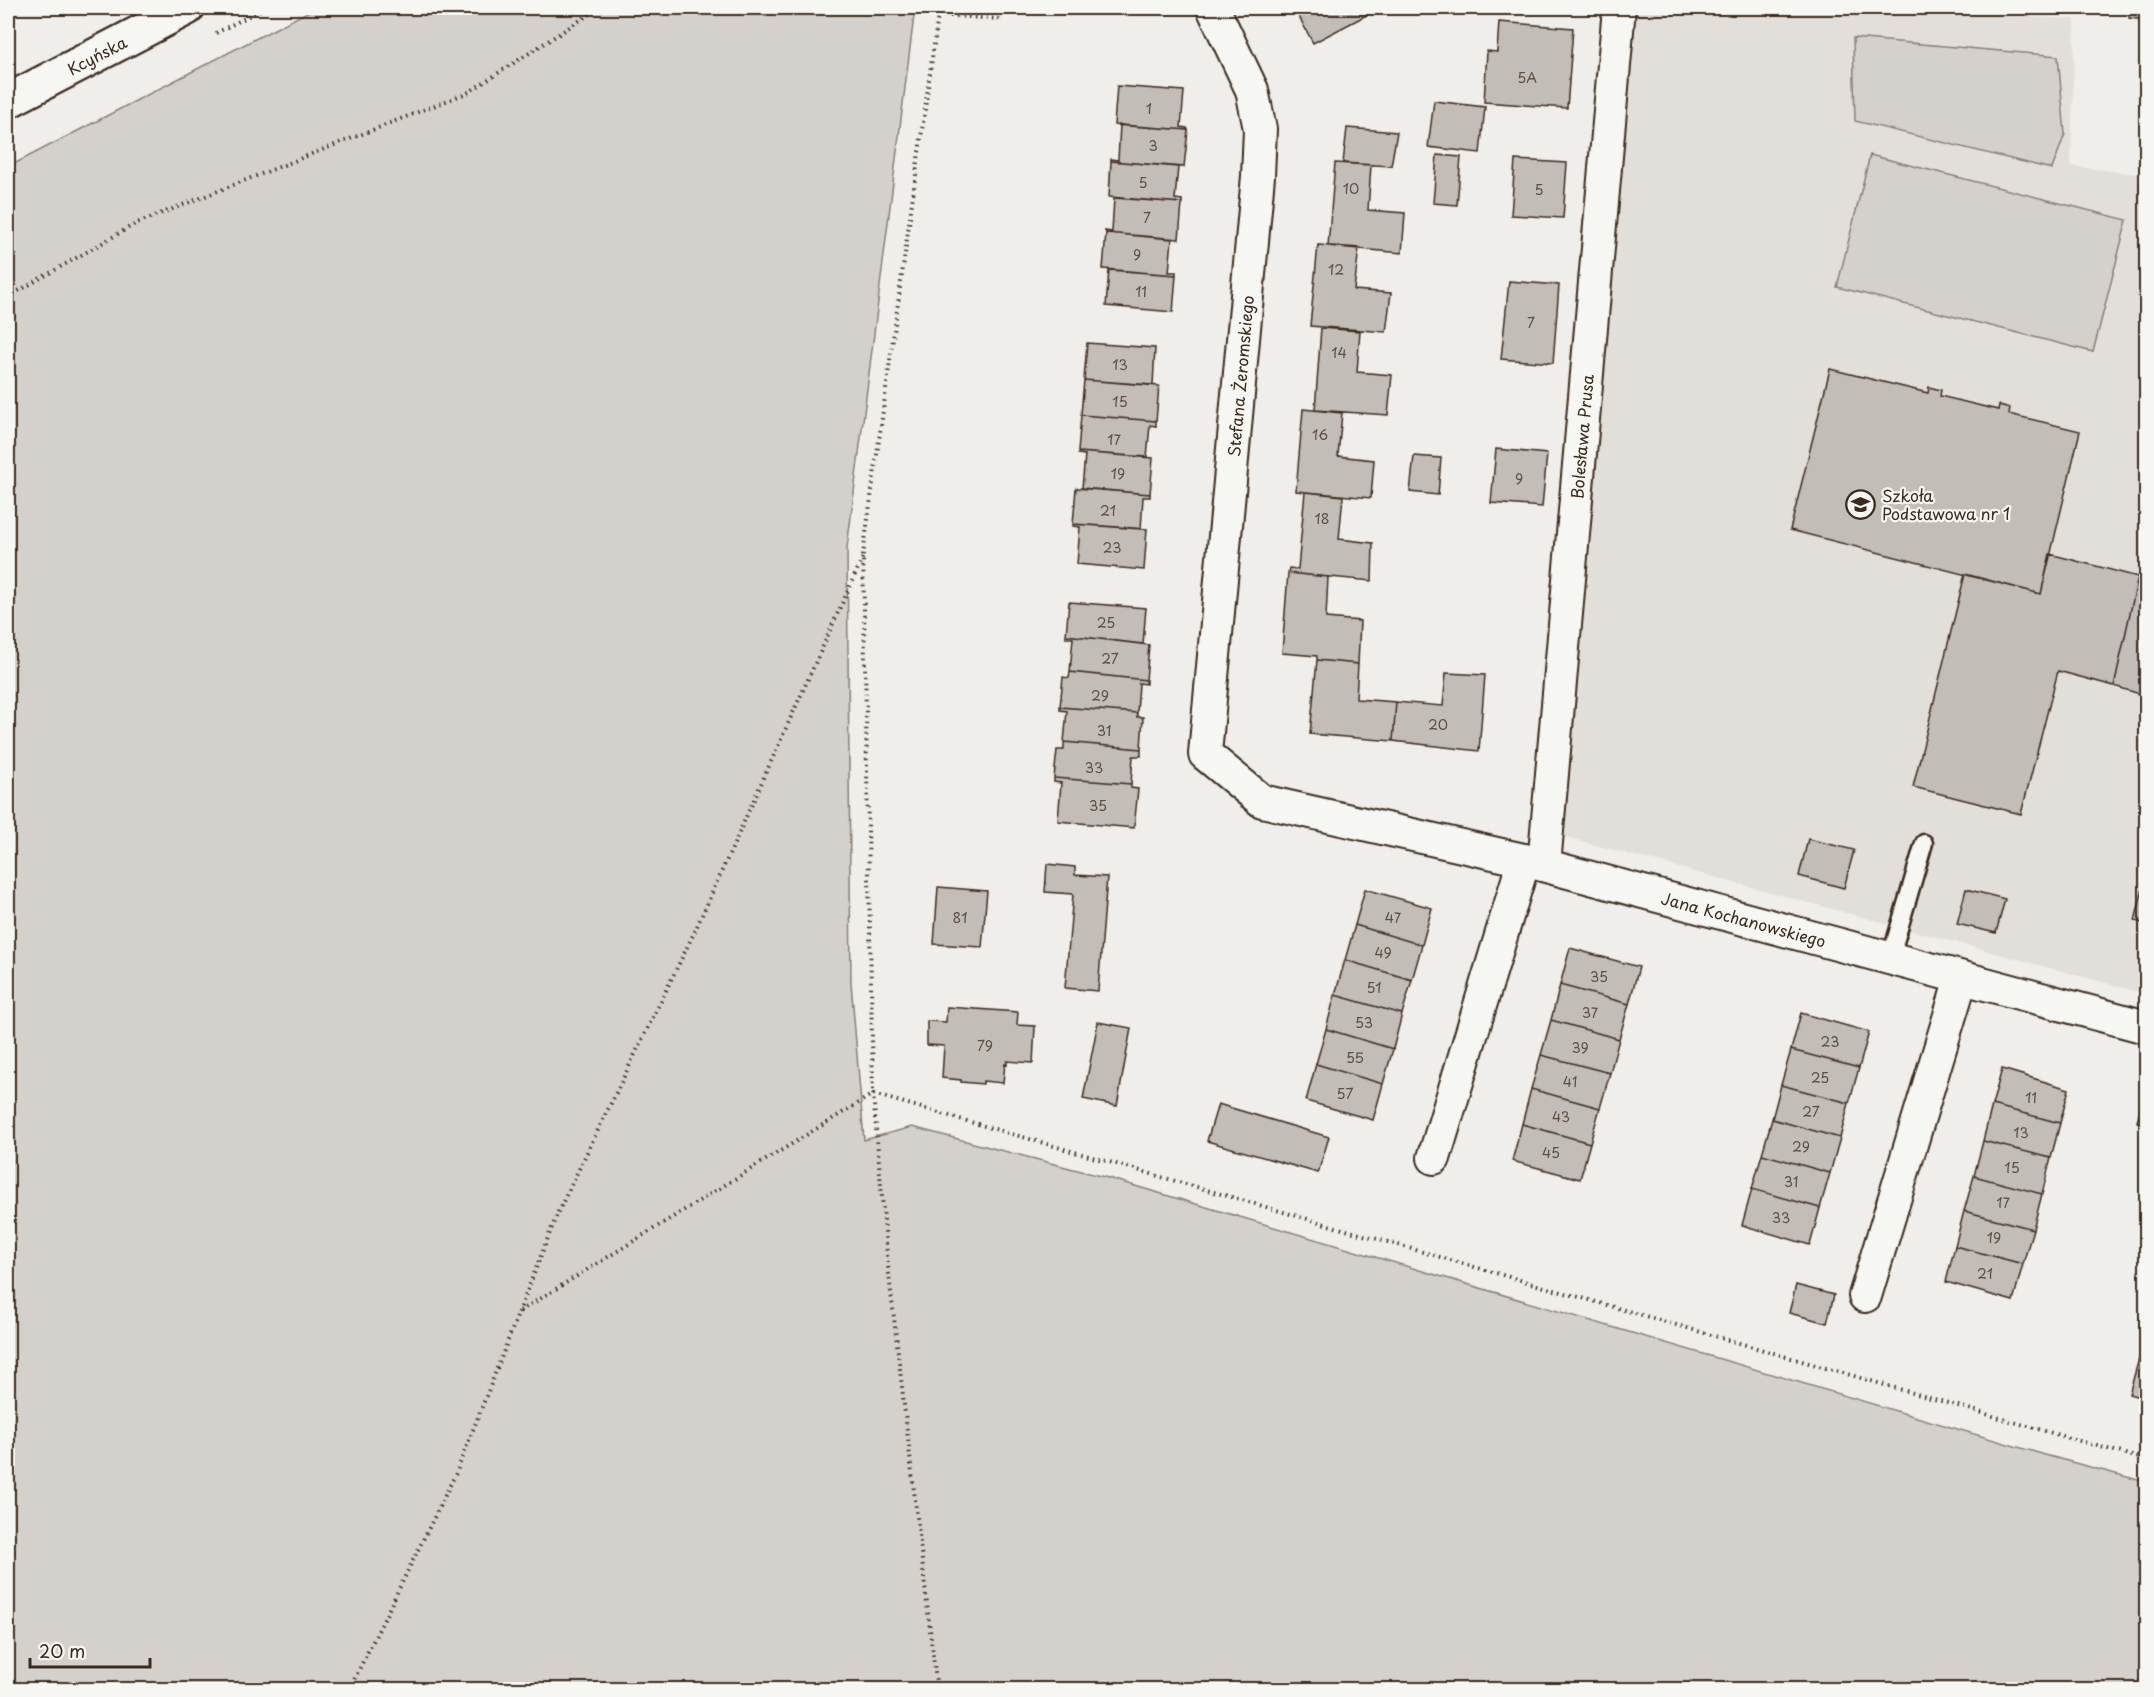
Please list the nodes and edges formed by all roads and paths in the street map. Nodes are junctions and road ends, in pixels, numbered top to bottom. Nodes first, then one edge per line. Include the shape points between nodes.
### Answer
1 (187, 8) edge
2 (599, 8) edge
3 (939, 8) edge
4 (1010, 8) edge
5 (1213, 8) edge
6 (1619, 8) edge
7 (938, 15) junction
8 (8, 101) edge
9 (8, 297) edge
10 (863, 555) junction
11 (1205, 754) joint
12 (1924, 843) dead end
13 (1534, 862) junction
14 (1890, 959) junction
15 (1961, 979) junction
16 (2146, 1027) edge
17 (873, 1094) junction
18 (1434, 1158) dead end
19 (1865, 1296) dead end
20 (519, 1311) junction
21 (2146, 1460) edge
22 (349, 1689) edge
23 (937, 1689) edge

1 - 8 street, Kcyńska
2 - 9 path via 469,92 137,224
3 - 7 path
4 - 7 path via 998,19
5 - 11 street, Stefana Żeromskiego via 1252,90 1260,129
6 - 13 street, Bolesława Prusa
7 - 10 path
10 - 17 path
10 - 20 path via 694,933 558,1212
11 - 13 street, Jana Kochanowskiego via 1262,801
12 - 14 lane
13 - 14 street, Jana Kochanowskiego
13 - 18 street
14 - 15 street, Jana Kochanowskiego
15 - 16 street, Jana Kochanowskiego
15 - 19 street
17 - 20 path
17 - 21 path
17 - 23 path via 888,1266
20 - 22 path via 457,1471

